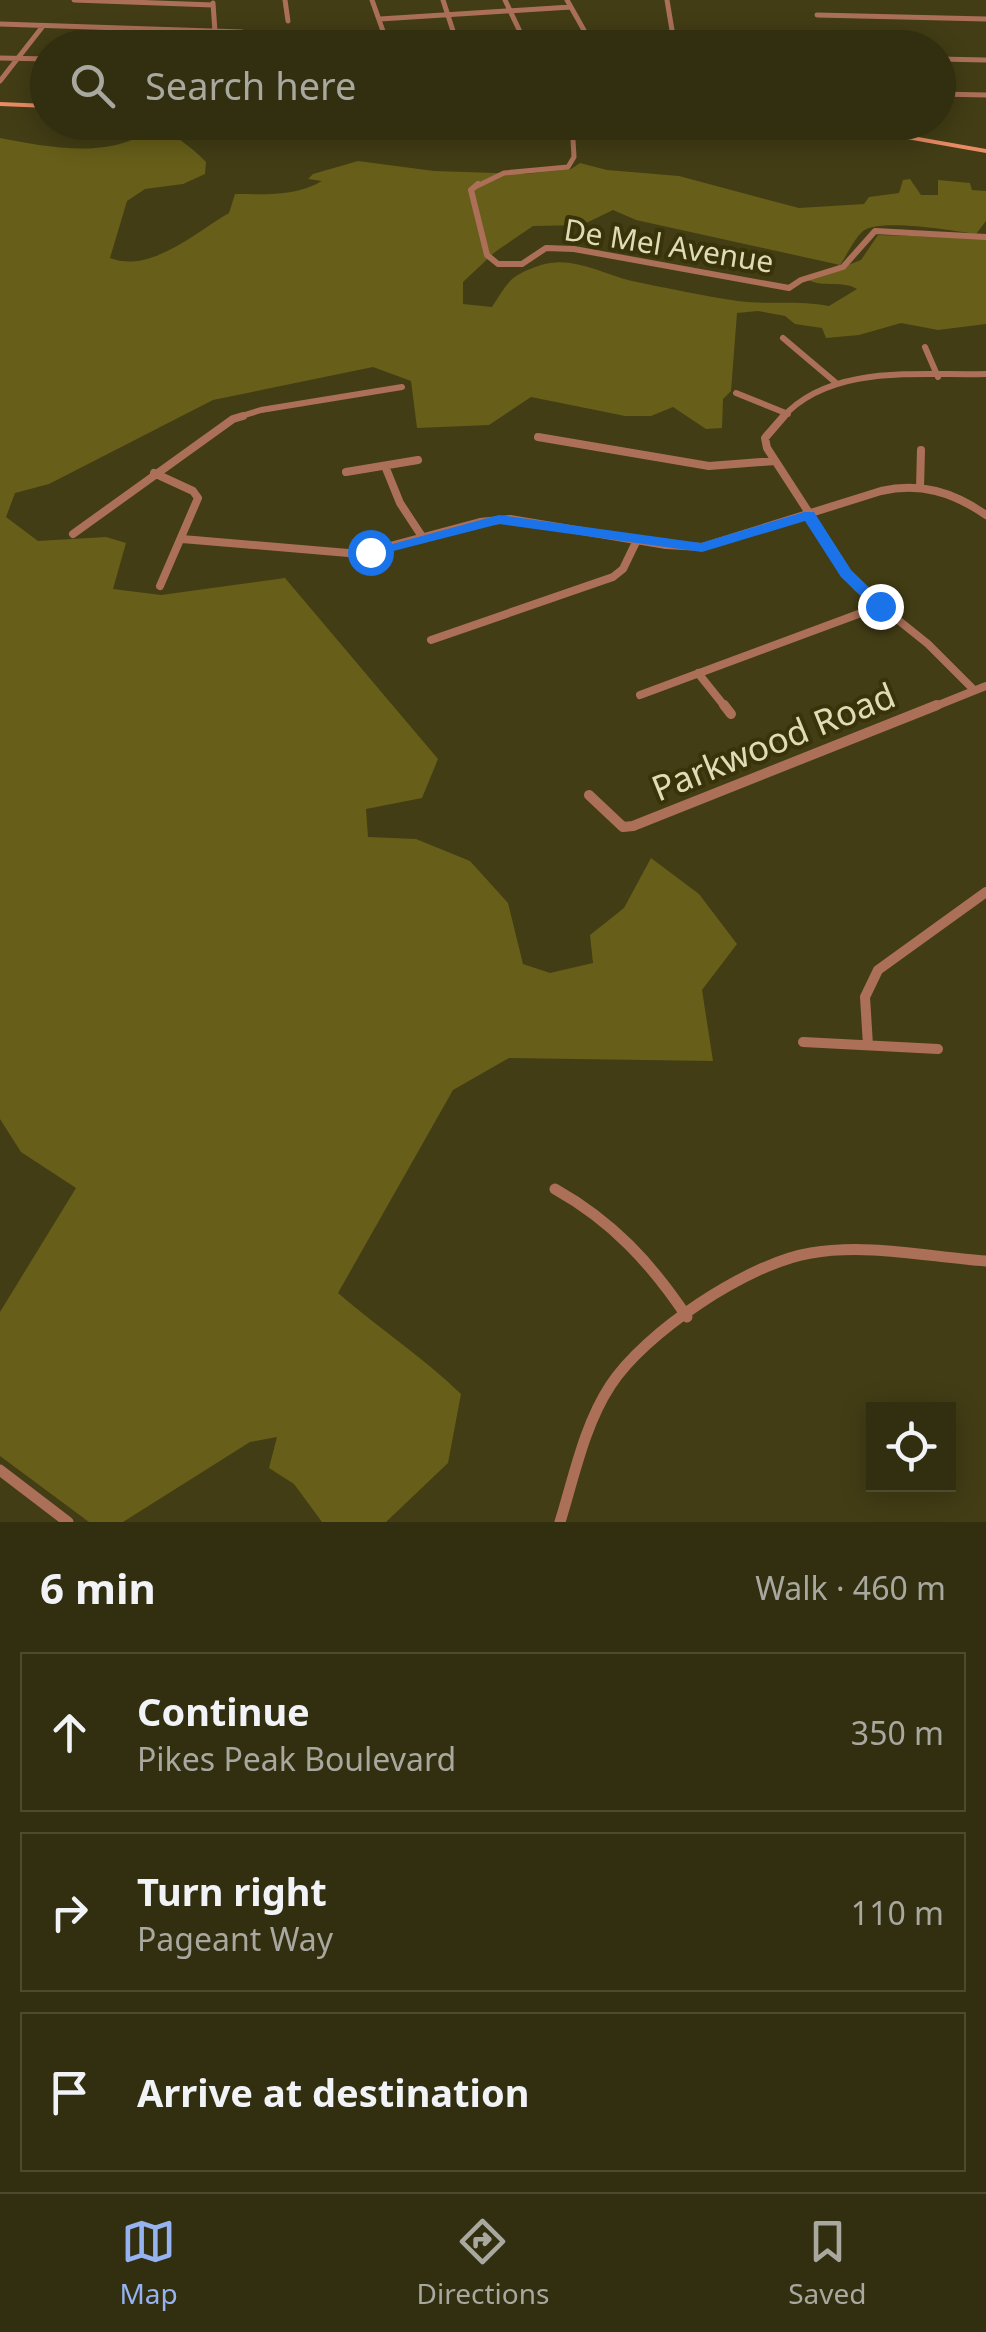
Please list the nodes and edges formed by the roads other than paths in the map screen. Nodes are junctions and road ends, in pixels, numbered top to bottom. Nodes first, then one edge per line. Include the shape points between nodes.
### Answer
1 (74, 0) edge
2 (284, 0) edge
3 (443, 0) edge
4 (505, 0) edge
5 (667, 0) edge
6 (213, 2) edge
7 (374, 3) edge
8 (569, 3) edge
9 (510, 10) junction
10 (448, 14) junction
11 (817, 15) dead end
12 (380, 19) junction
13 (986, 19) edge
14 (288, 22) dead end
15 (0, 24) edge
16 (44, 26) junction
17 (41, 30) edge
18 (159, 30) edge
19 (216, 30) edge
20 (383, 30) edge
21 (453, 30) edge
22 (519, 30) edge
23 (584, 30) edge
24 (672, 30) edge
25 (30, 43) edge
26 (0, 58) edge
27 (18, 58) junction
28 (30, 58) edge
29 (956, 60) edge
30 (986, 60) edge
31 (0, 81) edge
32 (956, 94) edge
33 (986, 95) edge
34 (0, 104) edge
35 (30, 105) edge
36 (573, 140) edge
37 (926, 140) edge
38 (986, 151) edge
39 (986, 237) edge
40 (782, 338) dead end
41 (924, 347) dead end
42 (986, 374) edge
43 (938, 376) junction
44 (834, 382) junction
45 (402, 387) dead end
46 (736, 393) dead end
47 (788, 414) junction
48 (538, 437) dead end
49 (920, 450) dead end
50 (418, 460) dead end
51 (775, 461) junction
52 (385, 466) junction
53 (346, 472) dead end
54 (154, 473) junction
55 (920, 488) junction
56 (809, 515) junction
57 (986, 515) edge
58 (72, 534) dead end
59 (422, 538) junction
60 (182, 539) junction
61 (636, 540) junction
62 (160, 586) dead end
63 (880, 606) junction
64 (431, 640) dead end
65 (698, 674) junction
66 (986, 686) edge
67 (974, 690) junction
68 (640, 695) dead end
69 (731, 714) dead end
70 (589, 795) dead end
71 (986, 892) edge
72 (803, 1042) dead end
73 (868, 1045) junction
74 (938, 1048) dead end
75 (555, 1189) dead end
76 (986, 1261) edge
77 (687, 1317) junction
78 (0, 1470) edge
79 (566, 1520) edge
80 (68, 1522) edge

1 - 6 street
2 - 14 street
3 - 10 street
4 - 9 street
5 - 24 street
6 - 19 street
7 - 12 street
8 - 9 street
8 - 23 street
9 - 10 street
9 - 22 street
10 - 12 street
10 - 21 street
11 - 13 street
12 - 20 street
15 - 16 street
16 - 17 street
16 - 18 street
25 - 27 street
26 - 27 street
27 - 28 street
27 - 31 street
29 - 30 street
32 - 33 street
34 - 35 street
36 - 39 street, De Mel Avenue via 568,167 504,172 471,190 487,255 498,264 522,264 546,248 574,249 790,288 797,279 848,264 864,236 875,231
37 - 38 street
40 - 44 street
41 - 43 street
42 - 43 street
43 - 44 street
44 - 47 street
45 - 54 street via 242,415
46 - 47 street
47 - 51 street via 765,438
48 - 51 street via 709,466
49 - 55 street
50 - 52 street
51 - 56 street
52 - 53 street
52 - 59 street
54 - 58 street
54 - 60 street via 198,498
55 - 56 street via 890,488
55 - 57 street via 952,494
56 - 61 street via 702,547
56 - 63 street via 846,574
59 - 60 street via 350,554
59 - 61 street via 510,520
60 - 62 street
61 - 64 street via 614,578
63 - 65 street
63 - 67 street
65 - 68 street
65 - 69 street
66 - 67 street, Parkwood Road
67 - 70 street, Parkwood Road via 633,826 623,826
71 - 73 street via 878,970 864,997
72 - 73 street
73 - 74 street
75 - 77 street via 624,1234
76 - 77 street via 810,1254 770,1264
77 - 79 street via 638,1353 608,1387
78 - 80 street

